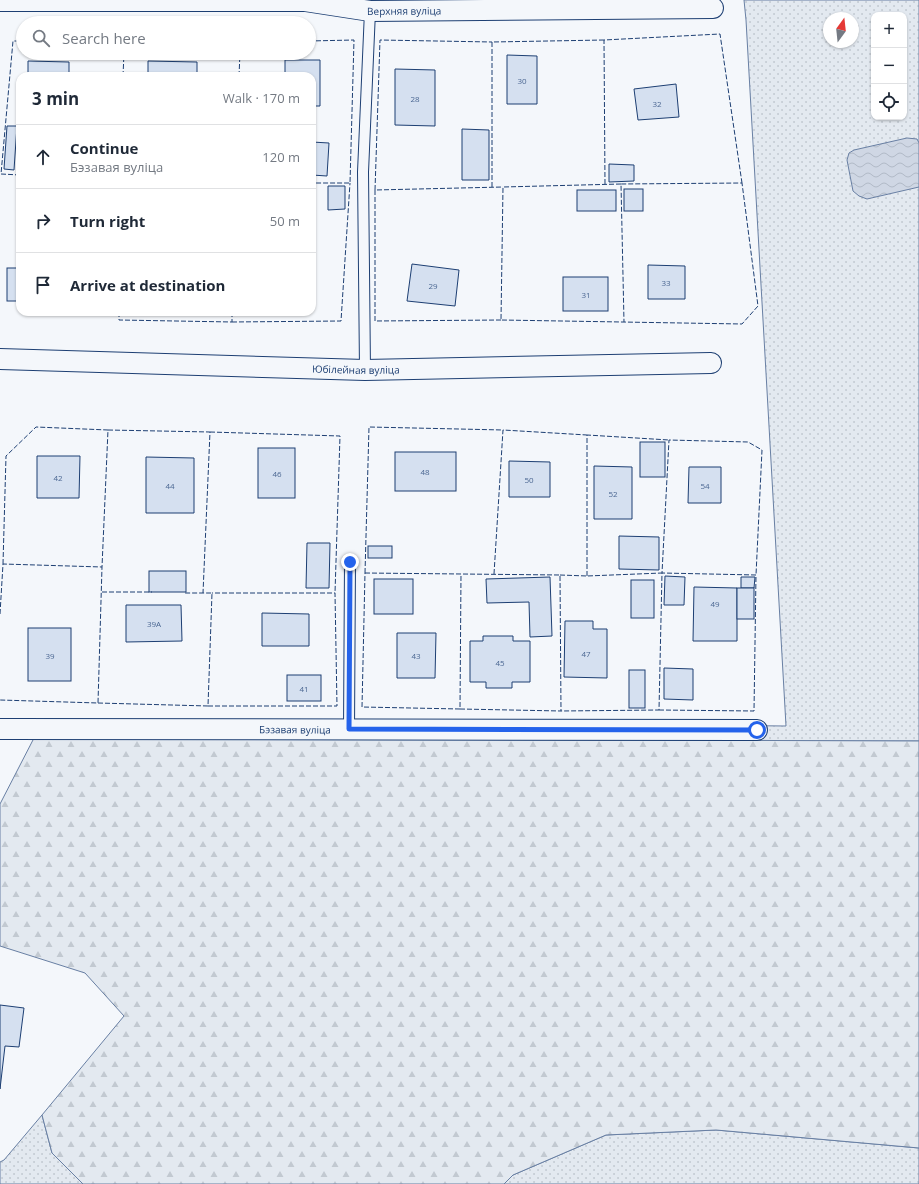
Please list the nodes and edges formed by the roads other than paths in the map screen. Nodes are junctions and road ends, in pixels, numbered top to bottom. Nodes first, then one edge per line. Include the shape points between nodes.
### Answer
1 (305, 0) edge
2 (0, 1) edge
3 (713, 8) dead end
4 (370, 11) junction
5 (0, 359) edge
6 (711, 363) dead end
7 (365, 370) junction
8 (350, 562) dead end
9 (0, 729) edge
10 (349, 729) junction
11 (757, 730) dead end

1 - 2 street, Верхняя вуліца
1 - 4 street, Верхняя вуліца
3 - 4 street, Верхняя вуліца
4 - 7 lane via 363,172
5 - 7 street, Юбілейная вуліца
6 - 7 street, Юбілейная вуліца
8 - 10 lane
9 - 10 street, Бэзавая вуліца
10 - 11 street, Бэзавая вуліца

